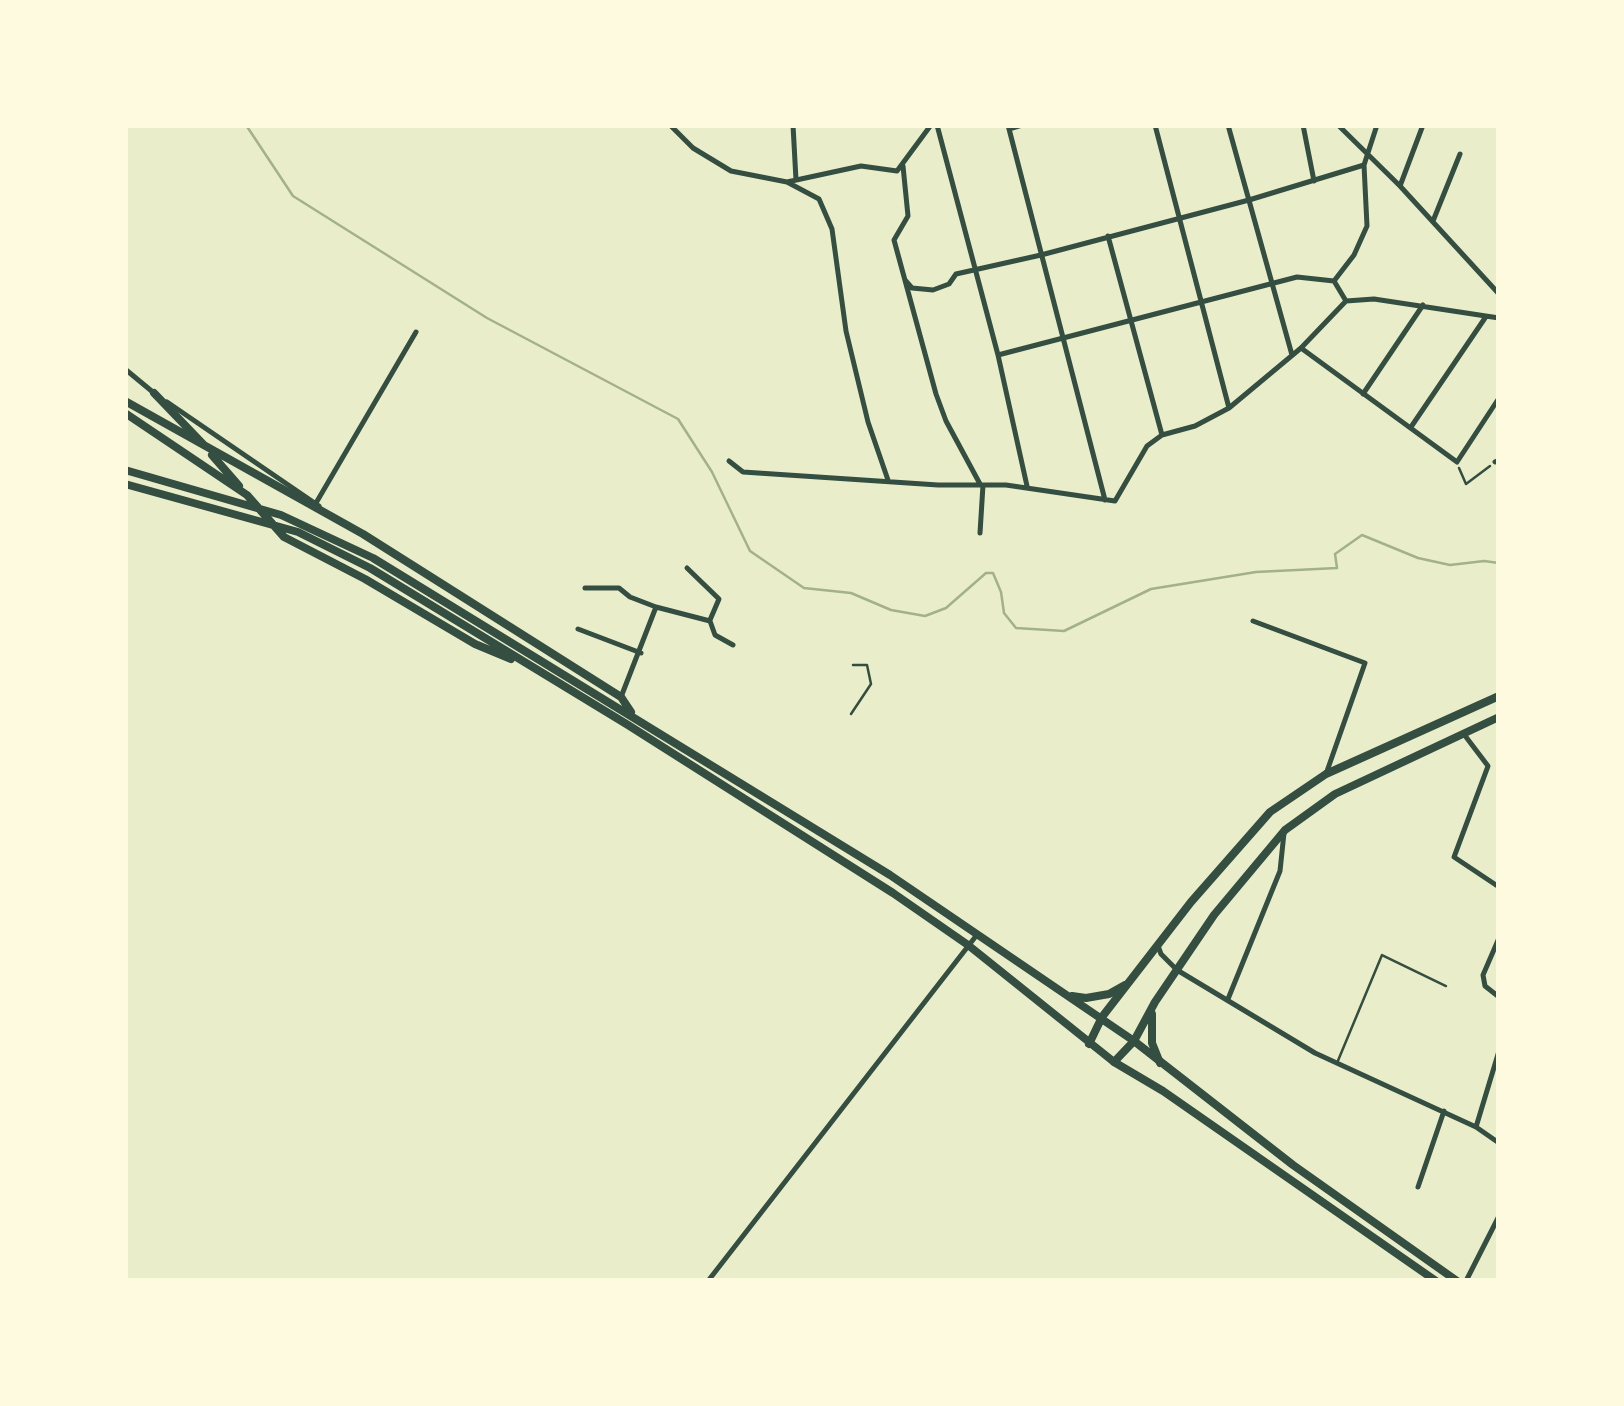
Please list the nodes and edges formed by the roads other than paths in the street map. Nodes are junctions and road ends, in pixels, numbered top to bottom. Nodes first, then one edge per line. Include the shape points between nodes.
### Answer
1 (670, 125) edge
2 (793, 125) edge
3 (934, 125) edge
4 (1022, 125) edge
5 (1155, 125) edge
6 (1228, 125) edge
7 (1303, 125) edge
8 (1338, 125) edge
9 (1376, 125) edge
10 (1423, 125) edge
11 (1008, 127) edge
12 (1366, 152) junction
13 (1460, 154) dead end
14 (1364, 165) junction
15 (903, 166) junction
16 (796, 180) junction
17 (1314, 181) junction
18 (787, 182) junction
19 (1400, 186) junction
20 (1249, 200) junction
21 (1178, 217) junction
22 (1433, 221) junction
23 (1108, 236) junction
24 (1041, 255) junction
25 (974, 271) junction
26 (904, 280) junction
27 (1334, 281) junction
28 (1270, 284) junction
29 (1499, 294) edge
30 (1346, 301) junction
31 (1200, 303) junction
32 (1423, 305) junction
33 (1485, 318) junction
34 (1499, 318) edge
35 (1130, 320) junction
36 (416, 332) dead end
37 (1063, 338) junction
38 (1301, 348) junction
39 (998, 355) junction
40 (1292, 355) junction
41 (125, 369) edge
42 (154, 393) junction
43 (1364, 394) junction
44 (1499, 398) edge
45 (125, 401) edge
46 (1229, 408) junction
47 (125, 414) edge
48 (1411, 427) junction
49 (1162, 436) junction
50 (729, 461) dead end
51 (125, 470) edge
52 (888, 480) junction
53 (125, 484) edge
54 (982, 484) junction
55 (1027, 487) junction
56 (247, 495) junction
57 (1105, 500) junction
58 (316, 504) junction
59 (364, 534) junction
60 (980, 534) dead end
61 (687, 568) dead end
62 (584, 588) dead end
63 (656, 607) junction
64 (710, 620) junction
65 (1253, 621) dead end
66 (578, 629) dead end
67 (732, 646) dead end
68 (641, 652) junction
69 (854, 664) dead end
70 (537, 670) junction
71 (1499, 696) edge
72 (621, 698) junction
73 (851, 714) dead end
74 (1499, 716) edge
75 (635, 717) junction
76 (1463, 733) junction
77 (1326, 774) junction
78 (1285, 830) junction
79 (1499, 887) edge
80 (976, 936) junction
81 (1499, 938) edge
82 (968, 945) junction
83 (1158, 945) junction
84 (1177, 970) junction
85 (1129, 982) junction
86 (1446, 986) dead end
87 (1064, 995) junction
88 (1499, 997) edge
89 (1228, 999) junction
90 (1155, 1002) junction
91 (1102, 1017) junction
92 (1134, 1042) junction
93 (1090, 1044) junction
94 (1499, 1050) edge
95 (1114, 1062) junction
96 (1160, 1063) junction
97 (1337, 1063) junction
98 (1444, 1112) junction
99 (1476, 1127) junction
100 (1499, 1143) edge
101 (1418, 1186) dead end
102 (1499, 1216) edge
103 (708, 1281) edge
104 (1436, 1281) edge
105 (1457, 1281) edge
106 (1466, 1281) edge

1 - 18 street via 731,171
2 - 16 street
3 - 15 street
3 - 25 street
4 - 11 street
5 - 21 street
6 - 20 street
7 - 17 street
8 - 12 street
9 - 12 street
10 - 19 street
11 - 24 street
12 - 14 street
12 - 19 street
13 - 22 street
14 - 17 street
14 - 27 street via 1367,226
15 - 16 street via 861,166
15 - 26 street via 908,216 894,240
16 - 18 street
17 - 20 street
18 - 52 street via 819,198 832,229 846,331
19 - 22 street
20 - 21 street
20 - 28 street
21 - 23 street
21 - 31 street
22 - 29 street
23 - 24 street
23 - 35 street
24 - 25 street
24 - 37 street
25 - 26 street via 933,290
25 - 39 street
26 - 54 street via 946,420
27 - 28 street via 1308,276
27 - 30 street
28 - 31 street
28 - 40 street
30 - 32 street
30 - 38 street
31 - 35 street
31 - 46 street
32 - 33 street
32 - 43 street
33 - 34 street
33 - 48 street
35 - 37 street
35 - 49 street
36 - 58 street
37 - 39 street
37 - 57 street
38 - 40 street
38 - 43 street
39 - 55 street
40 - 46 street
41 - 42 street
42 - 56 main road
42 - 58 street
43 - 48 street
44 - 48 street via 1457,462
45 - 59 main road
46 - 49 street
47 - 56 main road
49 - 57 street via 1138,457 1116,501
50 - 52 street via 743,472
51 - 75 main road via 281,515 372,558
52 - 54 street
53 - 70 main road via 298,532
54 - 55 street
54 - 60 street
55 - 57 street
56 - 70 main road via 284,537 475,644
58 - 59 street
59 - 72 main road
61 - 64 street via 719,599
62 - 63 street via 619,588
63 - 64 street
63 - 68 street
64 - 67 street via 715,635
65 - 77 street via 1365,663
66 - 68 street
68 - 72 street
69 - 73 lane via 867,665 871,684
70 - 82 main road
71 - 77 main road
72 - 75 main road
74 - 76 main road
75 - 80 main road
76 - 78 main road via 1335,794
76 - 79 street via 1488,766 1454,857
77 - 83 main road via 1270,812
78 - 84 main road
78 - 89 street via 1280,871
80 - 82 street
80 - 87 main road
81 - 88 street via 1483,975 1484,986
82 - 93 main road
82 - 103 street
83 - 84 street
83 - 85 main road
84 - 89 street
84 - 90 main road
85 - 87 main road via 1109,994
85 - 91 main road
86 - 97 lane via 1382,954
87 - 91 main road
89 - 97 street
90 - 92 main road
90 - 96 main road via 1150,1022
91 - 92 main road
91 - 93 main road
92 - 95 main road
92 - 96 main road
93 - 95 main road
94 - 99 street
95 - 104 main road
96 - 105 main road
97 - 98 street
98 - 99 street
98 - 101 street
99 - 100 street
102 - 106 street

